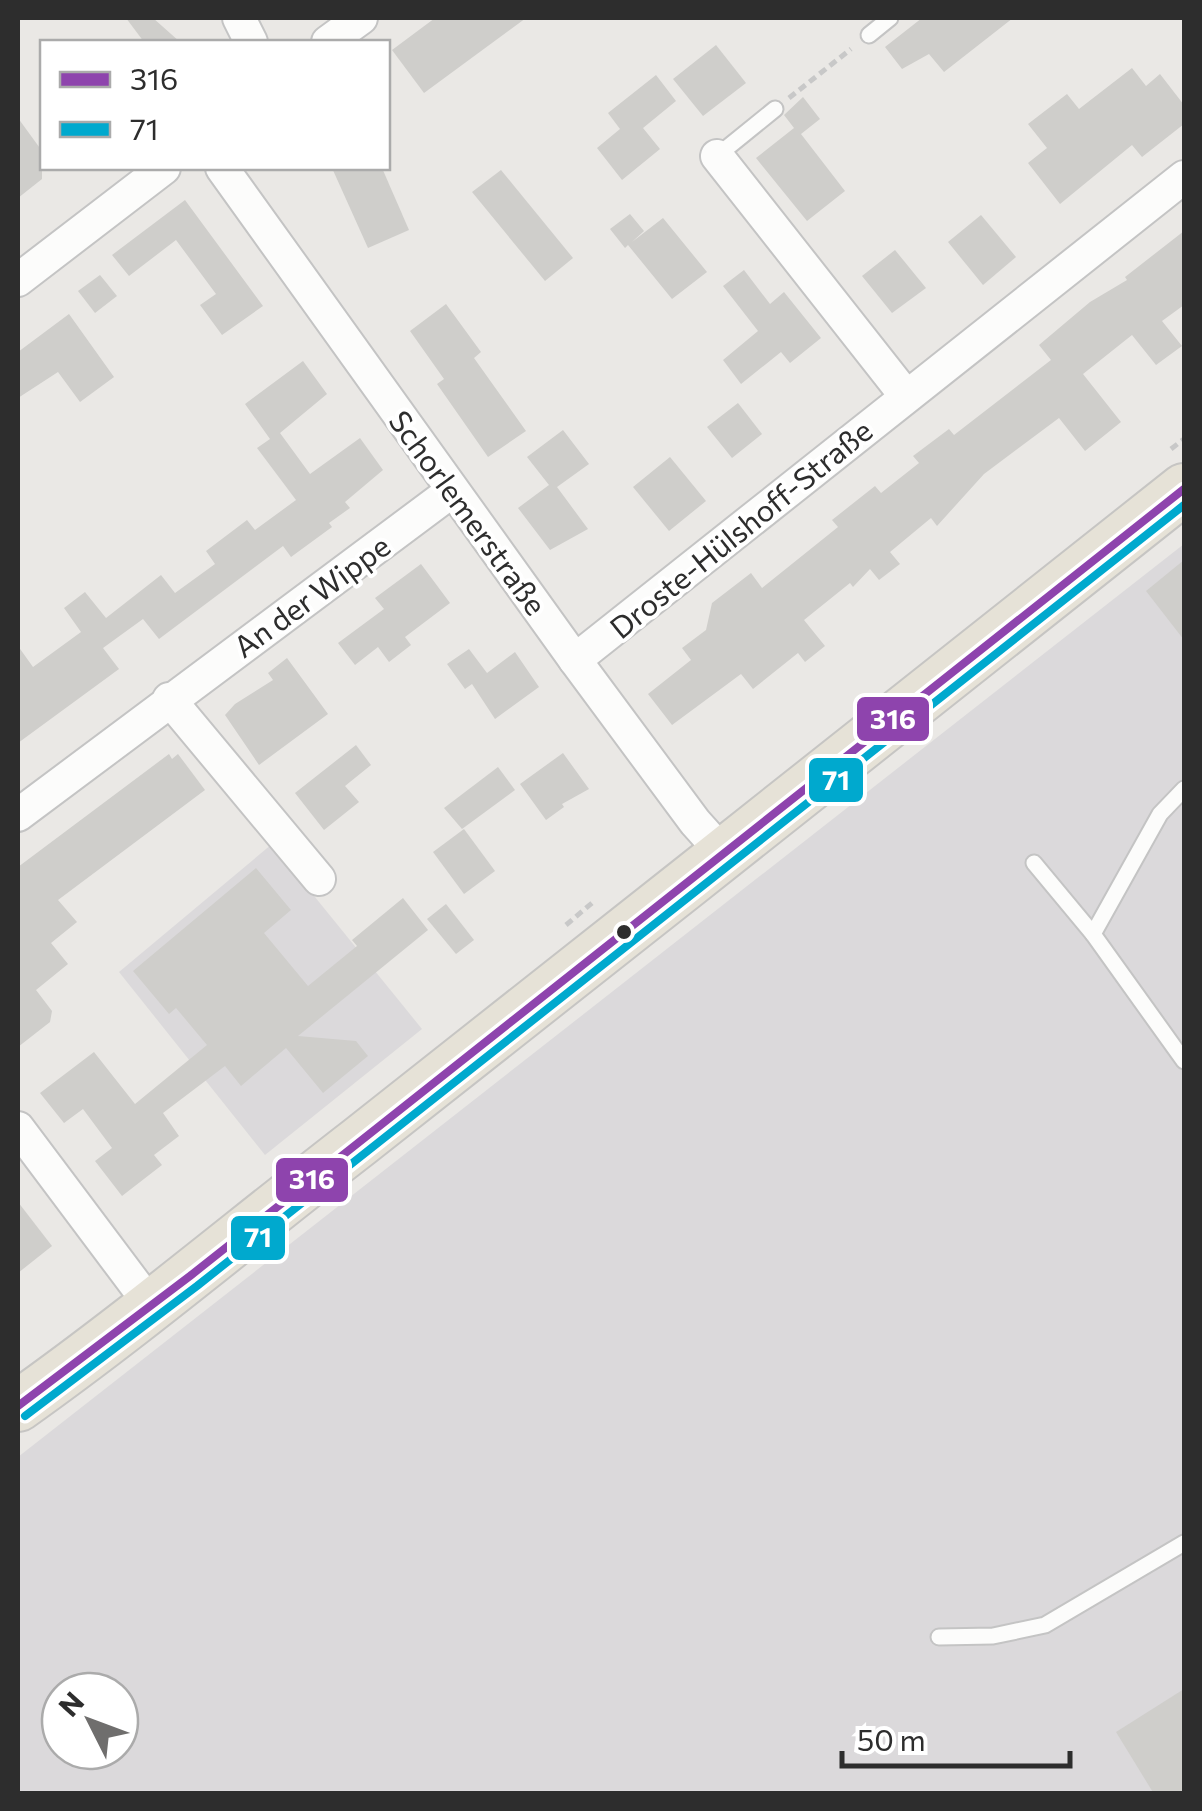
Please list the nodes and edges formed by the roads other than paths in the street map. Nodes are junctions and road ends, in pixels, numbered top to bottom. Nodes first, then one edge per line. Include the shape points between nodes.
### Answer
1 (361, 18) edge
2 (890, 18) edge
3 (870, 35) road end
4 (331, 40) edge
5 (775, 108) road end
6 (717, 156) joint
7 (161, 170) edge
8 (223, 170) edge
9 (1184, 177) edge
10 (18, 280) edge
11 (906, 396) junction
12 (1184, 489) edge
13 (452, 490) junction
14 (576, 660) junction
15 (169, 699) junction
16 (1184, 789) edge
17 (18, 814) edge
18 (722, 852) junction
19 (1034, 863) dead end
20 (320, 879) dead end
21 (1094, 934) junction
22 (1184, 1060) edge
23 (18, 1128) edge
24 (150, 1304) junction
25 (18, 1406) edge
26 (1184, 1544) edge
27 (939, 1638) dead end

1 - 4 street
2 - 3 lane
5 - 6 lane
6 - 11 street
7 - 10 street
8 - 13 street, Schorlemerstraße
9 - 11 street, Droste-Hülshoff-Straße
11 - 14 street, Droste-Hülshoff-Straße
12 - 18 main road
13 - 14 street, Schorlemerstraße
13 - 15 street, An der Wippe
14 - 18 street, Schorlemerstraße
15 - 17 street, An der Wippe
15 - 20 street
16 - 21 lane via 1160,814
18 - 24 main road
19 - 21 lane
21 - 22 lane
23 - 24 street
24 - 25 main road
26 - 27 lane via 1045,1625

